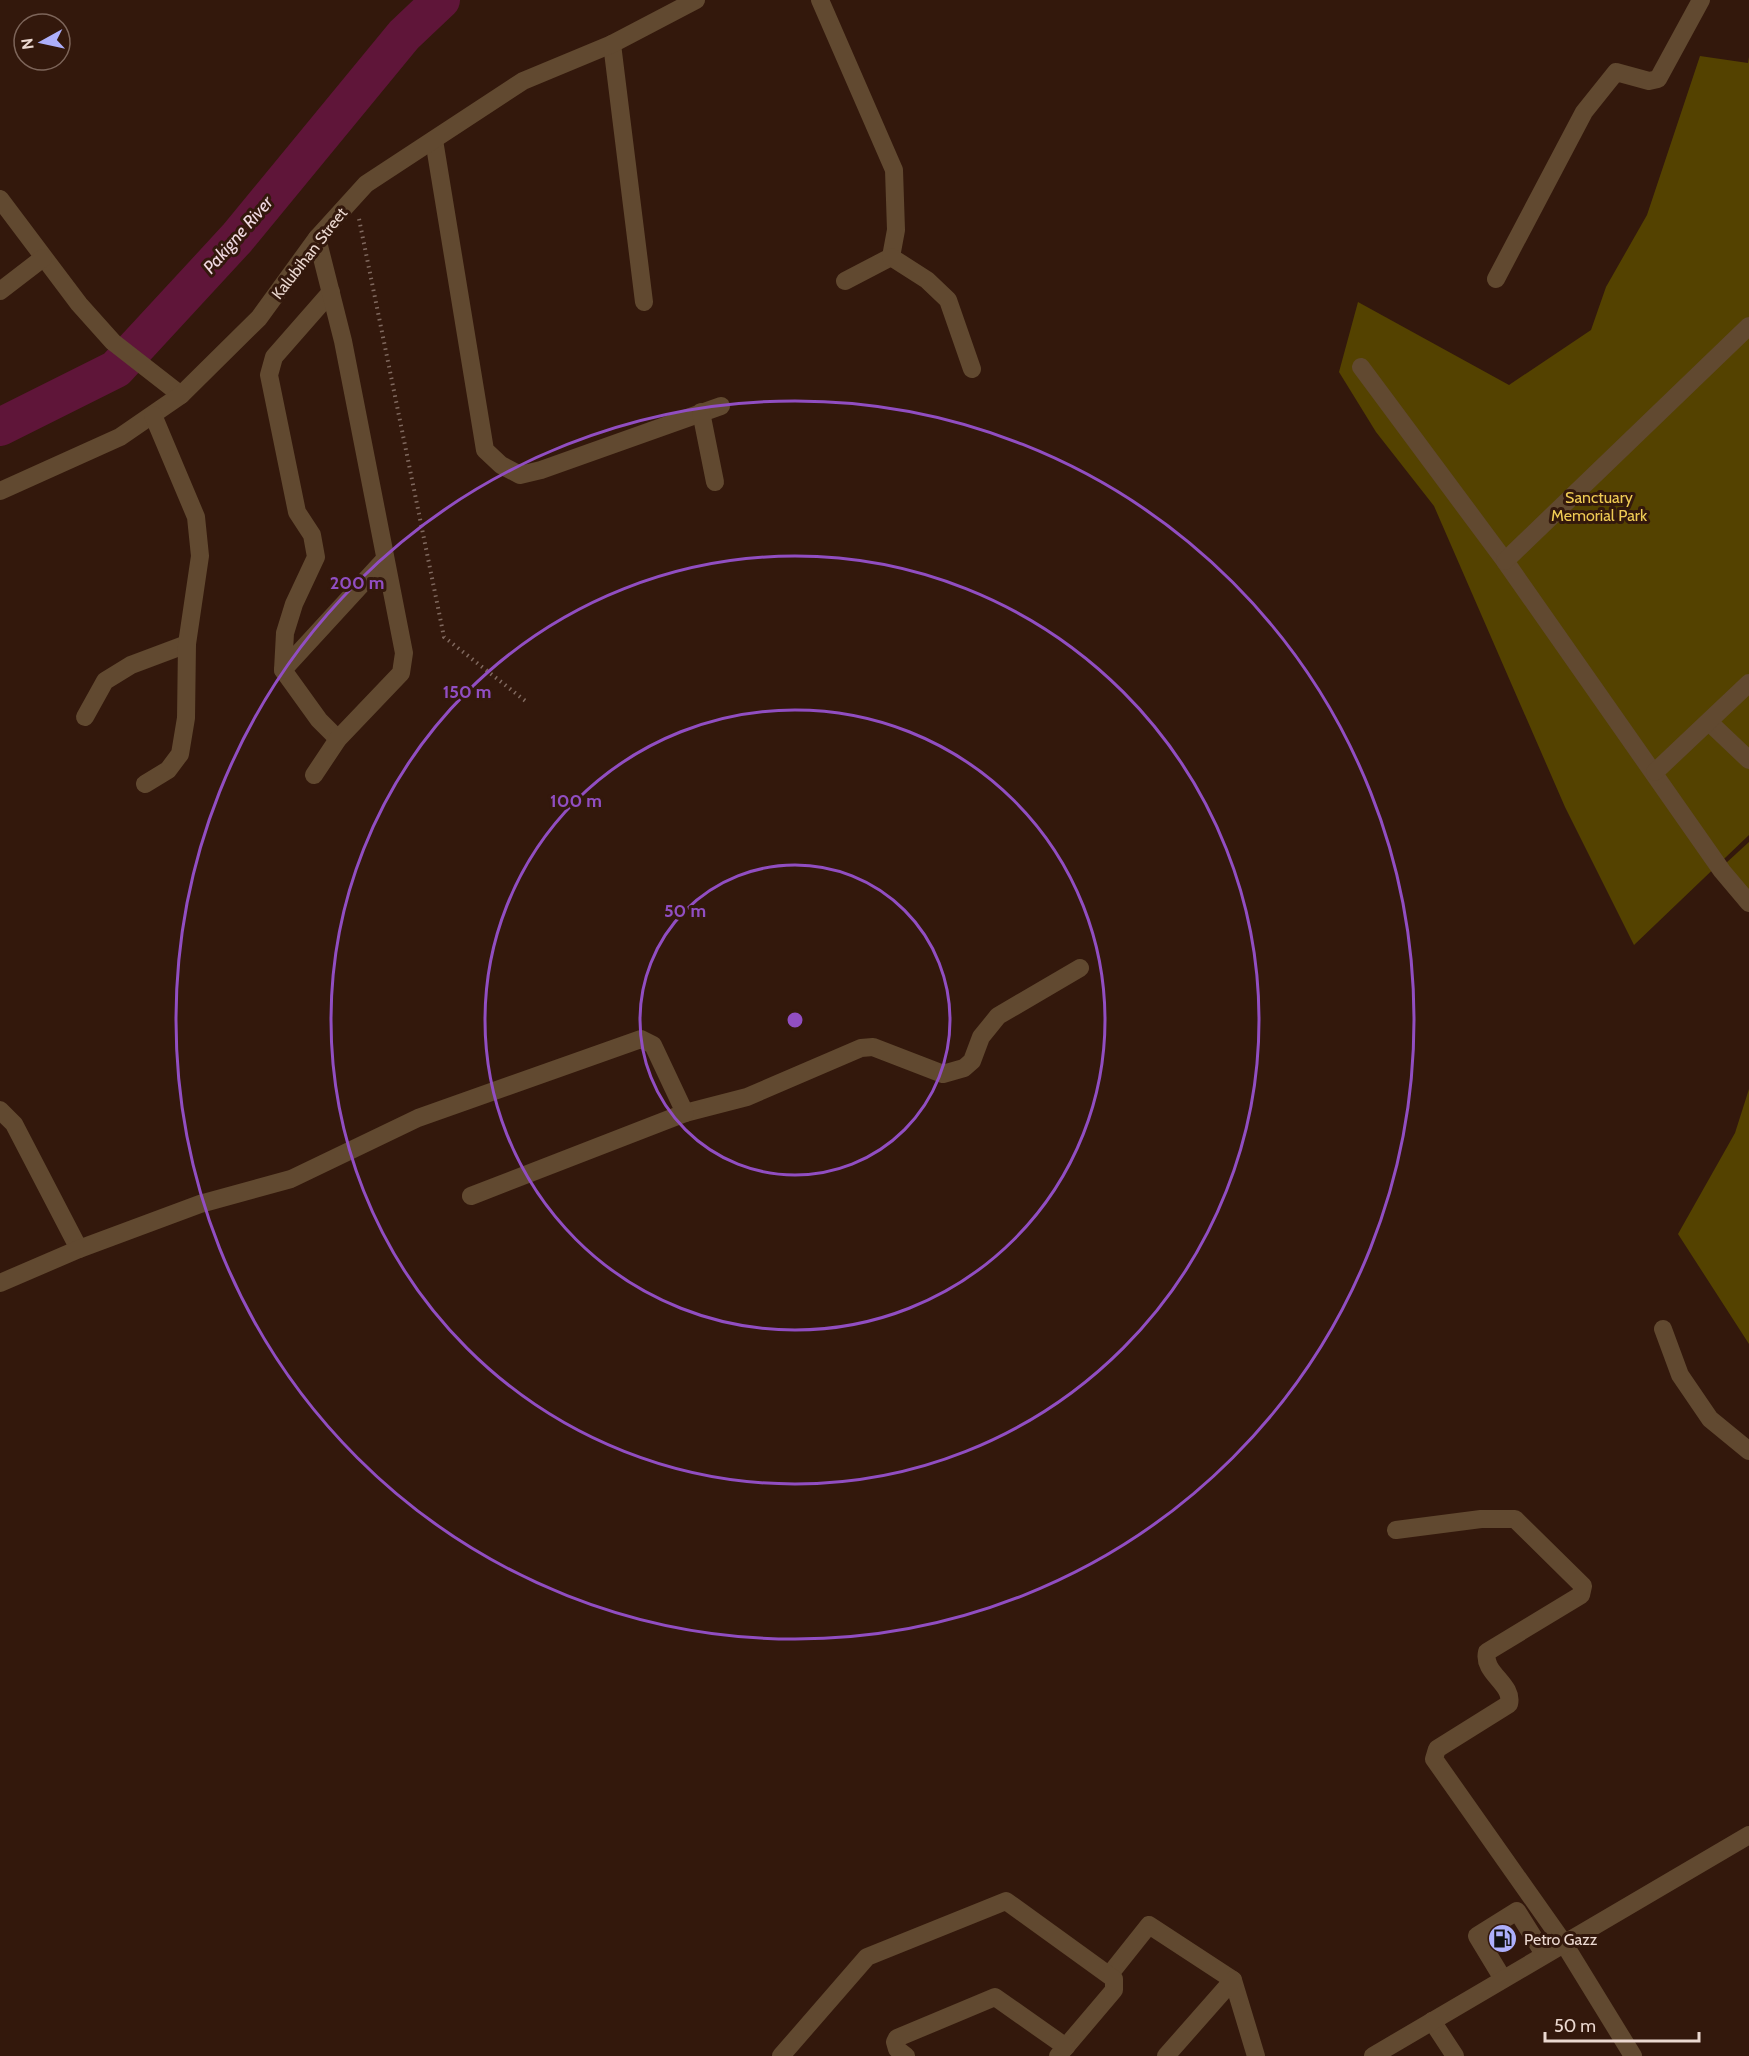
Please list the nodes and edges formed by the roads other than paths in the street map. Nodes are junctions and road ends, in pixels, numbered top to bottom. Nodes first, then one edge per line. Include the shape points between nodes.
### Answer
1 (696, 0) edge
2 (820, 0) edge
3 (1701, 0) edge
4 (612, 44) junction
5 (434, 140) junction
6 (0, 199) edge
7 (317, 238) junction
8 (891, 257) junction
9 (44, 258) junction
10 (1496, 279) dead end
11 (845, 281) dead end
12 (0, 291) edge
13 (331, 292) junction
14 (644, 302) dead end
15 (1749, 326) edge
16 (1361, 367) dead end
17 (972, 369) dead end
18 (181, 394) junction
19 (721, 406) dead end
20 (701, 412) junction
21 (153, 416) junction
22 (715, 482) dead end
23 (0, 491) edge
24 (385, 559) junction
25 (1506, 561) junction
26 (187, 644) junction
27 (283, 670) junction
28 (1749, 683) edge
29 (84, 717) dead end
30 (1709, 722) junction
31 (338, 739) junction
32 (1749, 760) edge
33 (1655, 772) junction
34 (314, 776) dead end
35 (145, 784) dead end
36 (1749, 903) edge
37 (1080, 968) dead end
38 (0, 1110) edge
39 (685, 1113) junction
40 (471, 1196) dead end
41 (79, 1249) junction
42 (0, 1283) edge
43 (1663, 1329) dead end
44 (1749, 1451) edge
45 (1396, 1530) dead end
46 (1749, 1835) edge
47 (1552, 1926) junction
48 (1534, 1937) junction
49 (1563, 1942) junction
50 (1544, 1954) junction
51 (1110, 1974) junction
52 (1503, 1979) junction
53 (1233, 1980) junction
54 (1432, 2021) junction
55 (1062, 2051) edge
56 (782, 2055) edge
57 (906, 2056) edge
58 (1166, 2056) edge
59 (1256, 2056) edge
60 (1373, 2056) edge
61 (1455, 2056) edge
62 (1633, 2056) edge

1 - 4 street, Kalubihan Street
2 - 8 street via 894,170 896,230
3 - 10 street via 1658,79 1648,81 1616,72 1591,103
4 - 5 street, Kalubihan Street via 523,81
4 - 14 street
5 - 7 street, Kalubihan Street via 366,184
5 - 20 street via 485,450 520,475 568,462
6 - 9 street
7 - 13 street
7 - 18 street, Kalubihan Street via 259,318
8 - 11 street
8 - 17 street via 927,280 948,300
9 - 12 street
9 - 18 street via 113,342
13 - 24 street
13 - 27 street via 270,365 297,512 312,535 316,557 285,633
15 - 25 street
16 - 25 street
18 - 21 street, Kalubihan Street
19 - 20 street
20 - 22 street
21 - 23 street, Kalubihan Street via 120,437
21 - 26 street via 196,518 200,555
24 - 27 street
24 - 31 street via 404,653 401,673
25 - 33 street
26 - 29 street via 131,665 105,681
26 - 35 street via 186,718 180,754 168,770
27 - 31 street via 319,720
28 - 30 street
30 - 32 street
30 - 33 street
31 - 34 street
33 - 36 street via 1722,871
37 - 39 street via 998,1016 988,1025 978,1051 964,1068 943,1074 873,1047 861,1048 747,1096
38 - 41 street via 14,1124
39 - 40 street
39 - 41 street via 653,1045 641,1039 418,1118 291,1179 200,1204
41 - 42 street
43 - 44 street via 1680,1375 1710,1419
45 - 47 street via 1481,1519 1515,1519 1583,1586 1581,1595 1487,1652 1488,1664 1509,1694 1509,1704 1437,1749 1434,1755
46 - 49 street
47 - 48 street
47 - 49 street
48 - 50 street
48 - 52 street via 1517,1911 1477,1936
49 - 50 street
49 - 62 street
50 - 52 street
51 - 53 street via 1149,1925
51 - 55 street via 1114,1990
51 - 56 street via 1006,1901 867,1957
52 - 54 street
53 - 58 street
53 - 59 street
54 - 60 street
54 - 61 street
55 - 57 street via 995,1996 897,2038 897,2049

